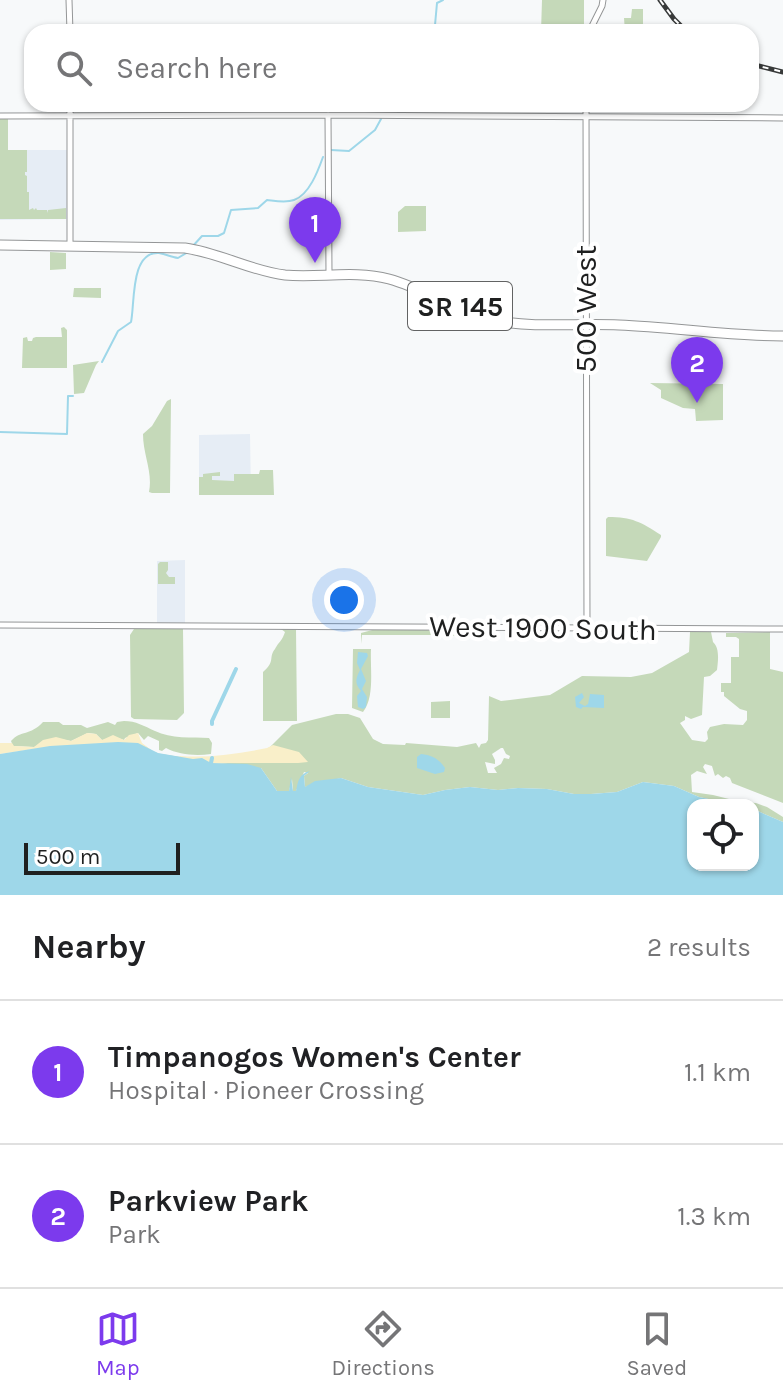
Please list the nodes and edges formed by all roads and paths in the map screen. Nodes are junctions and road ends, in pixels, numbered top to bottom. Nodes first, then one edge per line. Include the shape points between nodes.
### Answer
1 (69, 0) edge
2 (603, 0) edge
3 (70, 24) edge
4 (593, 24) edge
5 (70, 112) edge
6 (586, 112) edge
7 (328, 115) junction
8 (0, 116) edge
9 (70, 116) junction
10 (586, 116) junction
11 (783, 118) edge
12 (0, 243) edge
13 (68, 243) junction
14 (326, 274) junction
15 (586, 322) junction
16 (783, 334) edge
17 (0, 625) edge
18 (587, 628) junction
19 (783, 629) edge

1 - 3 street
2 - 4 street
5 - 9 street
6 - 10 street
7 - 9 street
7 - 10 street
7 - 14 street
8 - 9 street
9 - 13 street
10 - 11 street
10 - 15 street, 500 West
12 - 13 highway, SR 145
13 - 14 highway, SR 145 via 171,243 278,270
14 - 15 highway, SR 145 via 386,278 498,321
15 - 16 highway, SR 145
15 - 18 street, 500 West
17 - 18 street, West 1900 South
18 - 19 street, West 1900 South

